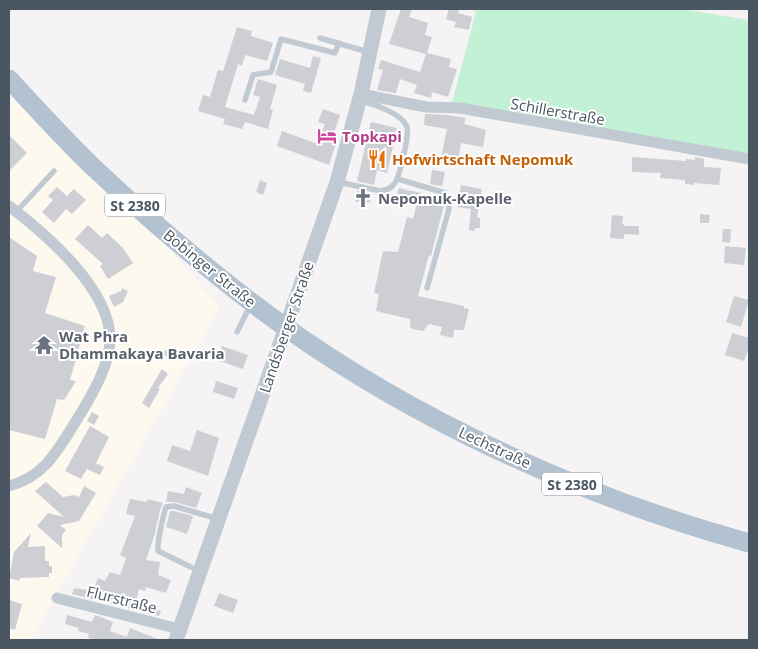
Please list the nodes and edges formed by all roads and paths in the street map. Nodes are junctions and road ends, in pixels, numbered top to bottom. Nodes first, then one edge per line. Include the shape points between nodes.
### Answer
1 (379, 9) edge
2 (320, 38) dead end
3 (339, 43) junction
4 (370, 52) junction
5 (9, 79) edge
6 (360, 98) junction
7 (245, 100) dead end
8 (749, 159) edge
9 (54, 171) dead end
10 (398, 179) junction
11 (337, 182) junction
12 (12, 209) edge
13 (428, 288) dead end
14 (252, 302) junction
15 (286, 327) junction
16 (237, 332) dead end
17 (9, 486) edge
18 (218, 519) junction
19 (749, 543) edge
20 (200, 571) junction
21 (57, 598) dead end
22 (178, 635) edge

1 - 4 street, Landsberger Straße
2 - 3 lane
3 - 4 lane
3 - 7 lane via 334,53 281,39 271,72 253,75
4 - 6 street, Landsberger Straße
5 - 14 main road, Bobinger Straße / St 2380 via 85,159 139,209
6 - 8 street, Schillerstraße via 460,108
6 - 10 lane via 401,118 407,126
6 - 11 street, Landsberger Straße
9 - 12 lane
10 - 11 lane via 394,186 381,192
10 - 13 lane via 445,193 449,202
11 - 15 street, Landsberger Straße
12 - 17 street via 67,257 97,296 107,318 110,339 101,374 52,458 34,476
14 - 15 main road, Bobinger Straße / St 2380
14 - 16 lane
15 - 18 street, Landsberger Straße
15 - 19 main road, Lechstraße / St 2380 via 404,402 570,483
18 - 20 street, Landsberger Straße
18 - 20 lane via 174,506 166,508 162,518 158,551
20 - 22 street, Landsberger Straße
21 - 22 street, Flurstraße

